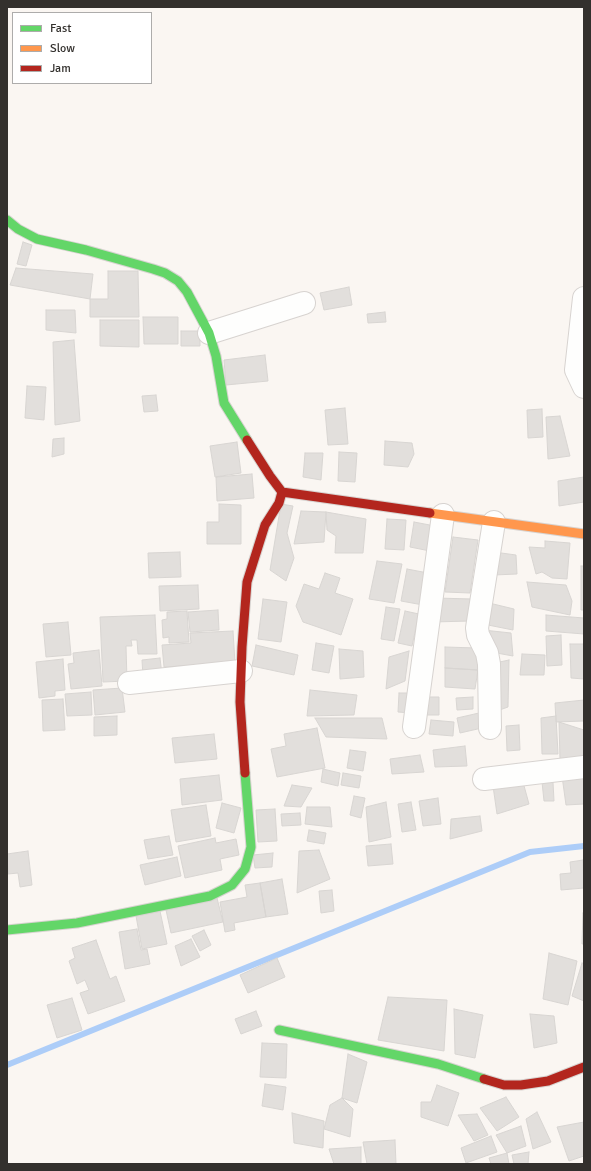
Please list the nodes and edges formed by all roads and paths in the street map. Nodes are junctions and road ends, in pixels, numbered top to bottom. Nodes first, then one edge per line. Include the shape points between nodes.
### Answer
1 (7, 220) edge
2 (584, 298) edge
3 (304, 303) dead end
4 (209, 333) junction
5 (584, 387) edge
6 (282, 492) junction
7 (444, 515) junction
8 (494, 522) junction
9 (584, 534) edge
10 (241, 671) junction
11 (129, 683) dead end
12 (414, 727) dead end
13 (490, 728) dead end
14 (584, 767) edge
15 (484, 779) dead end
16 (7, 930) edge
17 (279, 1030) dead end
18 (584, 1067) edge

1 - 4 street via 36,239 86,250 165,273 178,281 187,292
2 - 5 street via 576,370
3 - 4 street
4 - 6 street via 216,356 224,403
6 - 7 street
6 - 10 street via 279,503 265,525 247,582
7 - 8 street
7 - 12 street
8 - 9 street
8 - 13 street via 477,628 489,664
10 - 11 street
10 - 16 street via 240,702 251,847 245,869 232,884 210,896 77,923
14 - 15 street
17 - 18 street via 438,1064 504,1085 542,1082

